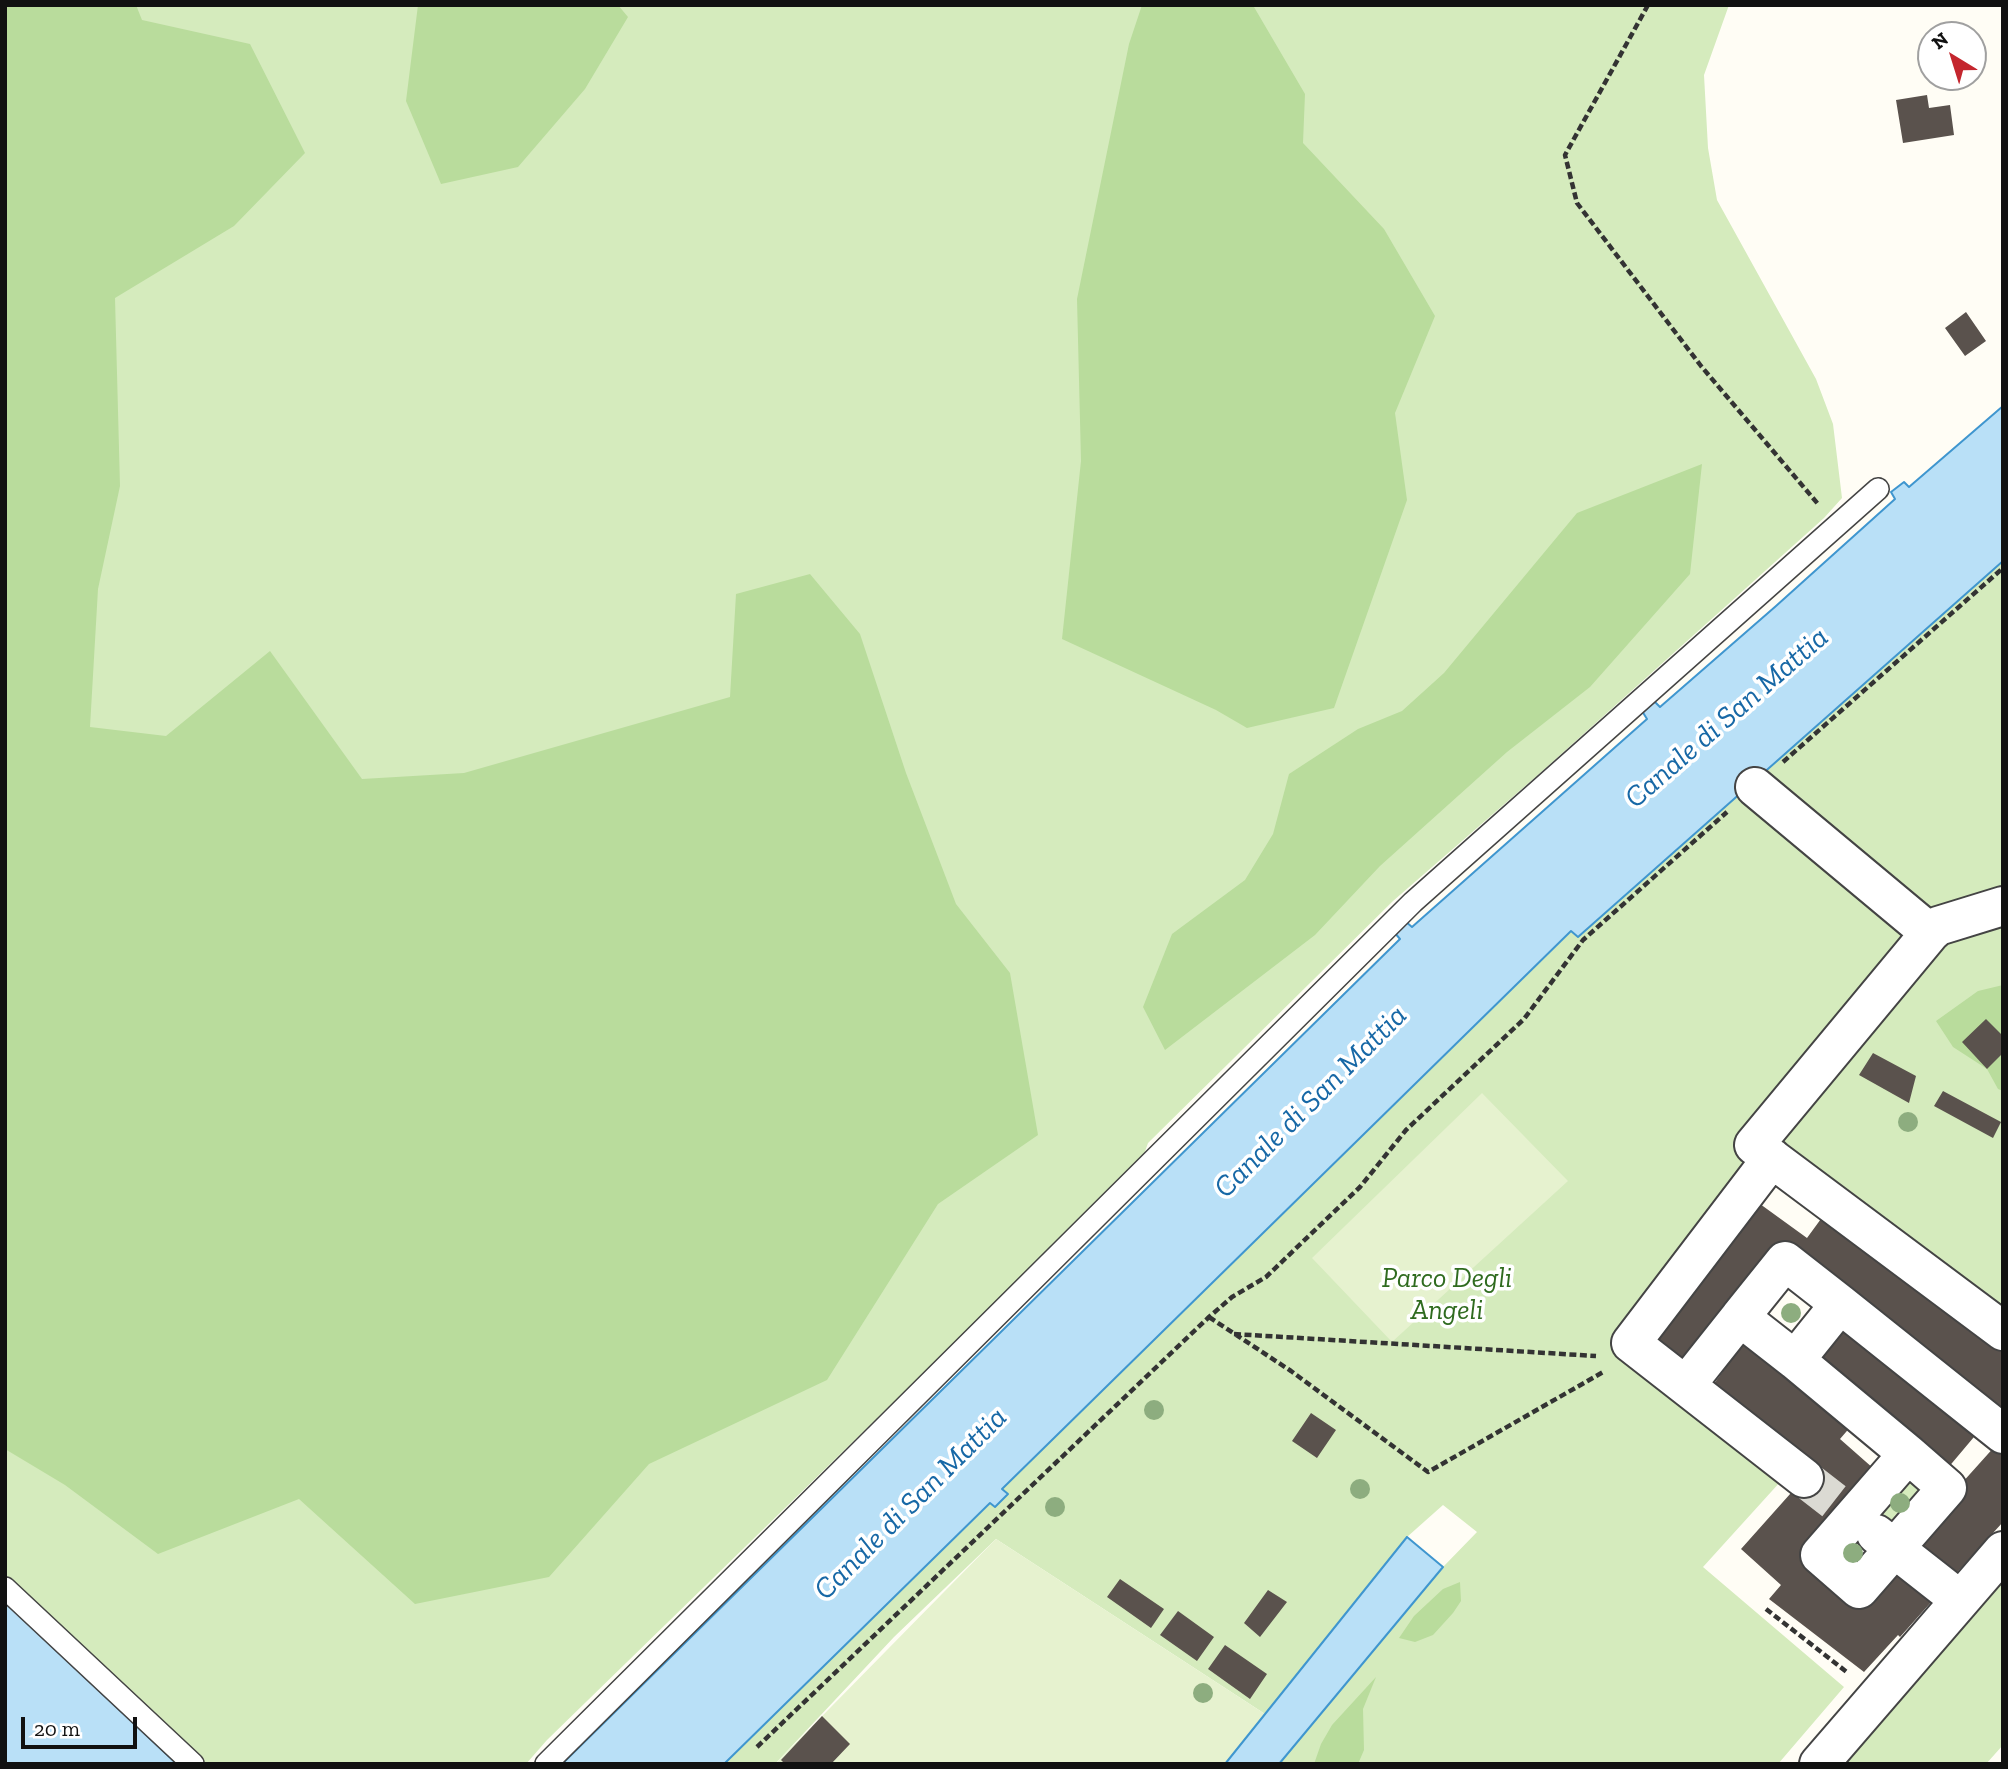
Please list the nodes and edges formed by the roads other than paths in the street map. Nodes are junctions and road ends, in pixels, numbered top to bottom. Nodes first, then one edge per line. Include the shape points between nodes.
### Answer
1 (1878, 489) dead end
2 (1755, 787) road end
3 (2003, 906) edge
4 (1930, 933) junction
5 (1763, 1152) junction
6 (1840, 1304) junction
7 (1740, 1317) junction
8 (2003, 1331) edge
9 (1795, 1360) junction
10 (1686, 1385) junction
11 (2003, 1434) edge
12 (1908, 1454) junction
13 (1804, 1478) tunnel mouth
14 (1851, 1515) junction
15 (1895, 1548) junction
16 (2003, 1551) edge
17 (5, 1588) edge
18 (1960, 1600) junction
19 (193, 1764) edge
20 (546, 1764) edge
21 (1819, 1764) edge

1 - 20 lane via 1413,902
2 - 4 street
3 - 4 street via 1938,926
4 - 5 street
5 - 8 street
5 - 10 street via 1630,1343
6 - 7 street via 1785,1261
6 - 9 street
6 - 11 street
7 - 9 street
7 - 10 street
9 - 12 street
10 - 13 street
12 - 14 street
12 - 15 street via 1947,1488
14 - 15 street
14 - 15 street via 1820,1555 1859,1589
15 - 18 street
16 - 18 street
17 - 19 lane
18 - 21 street

